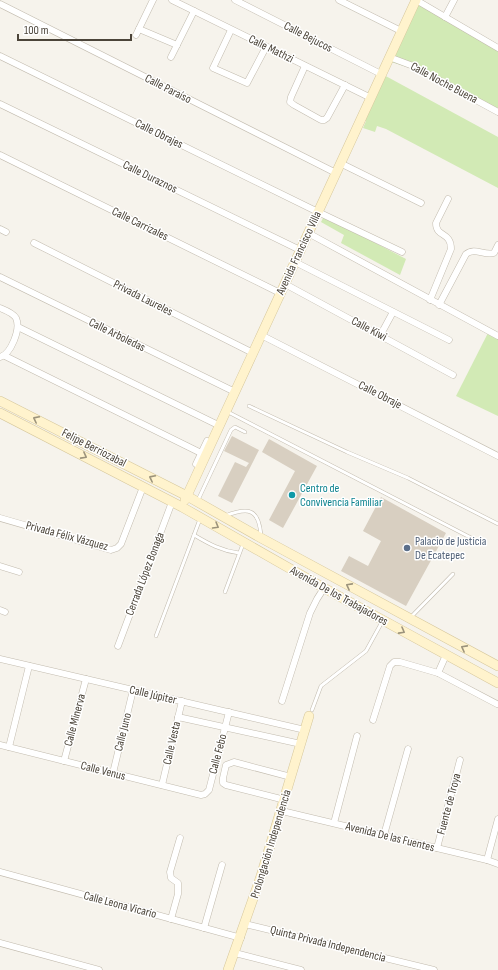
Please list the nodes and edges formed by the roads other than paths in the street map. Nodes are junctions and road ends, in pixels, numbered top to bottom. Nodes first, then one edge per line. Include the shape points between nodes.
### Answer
1 (153, 0) edge
2 (172, 0) edge
3 (235, 0) edge
4 (339, 0) edge
5 (416, 0) edge
6 (454, 0) edge
7 (0, 4) edge
8 (194, 11) junction
9 (445, 17) junction
10 (139, 29) junction
11 (231, 30) junction
12 (401, 31) junction
13 (136, 35) dead end
14 (177, 45) junction
15 (266, 47) junction
16 (498, 48) edge
17 (0, 56) edge
18 (171, 57) dead end
19 (389, 57) junction
20 (305, 66) junction
21 (381, 74) junction
22 (345, 85) junction
23 (371, 98) junction
24 (0, 104) edge
25 (498, 112) edge
26 (0, 155) edge
27 (340, 163) junction
28 (336, 173) junction
29 (448, 199) dead end
30 (422, 203) dead end
31 (318, 212) junction
32 (308, 233) junction
33 (34, 243) dead end
34 (498, 245) edge
35 (300, 250) junction
36 (402, 252) dead end
37 (295, 262) junction
38 (0, 278) edge
39 (284, 284) junction
40 (280, 293) junction
41 (430, 300) junction
42 (439, 305) junction
43 (0, 308) edge
44 (393, 312) junction
45 (18, 327) junction
46 (261, 335) junction
47 (380, 336) junction
48 (498, 336) edge
49 (449, 340) dead end
50 (253, 353) junction
51 (2, 357) edge
52 (453, 375) dead end
53 (235, 392) junction
54 (0, 401) edge
55 (250, 406) dead end
56 (224, 412) junction
57 (0, 413) edge
58 (216, 424) junction
59 (245, 432) dead end
60 (201, 454) junction
61 (498, 456) edge
62 (196, 464) dead end
63 (143, 487) junction
64 (187, 496) junction
65 (172, 502) junction
66 (197, 502) junction
67 (182, 507) junction
68 (223, 516) junction
69 (200, 517) junction
70 (0, 518) edge
71 (498, 524) edge
72 (194, 535) junction
73 (261, 538) junction
74 (244, 542) junction
75 (483, 544) dead end
76 (239, 552) junction
77 (0, 566) edge
78 (19, 572) dead end
79 (453, 574) dead end
80 (324, 588) junction
81 (225, 592) dead end
82 (410, 619) junction
83 (382, 620) junction
84 (156, 636) dead end
85 (118, 646) dead end
86 (446, 655) junction
87 (0, 659) edge
88 (29, 666) junction
89 (498, 666) edge
90 (438, 673) junction
91 (86, 679) junction
92 (498, 683) edge
93 (133, 690) junction
94 (282, 700) dead end
95 (182, 701) junction
96 (497, 704) dead end
97 (229, 712) junction
98 (311, 713) joint
99 (178, 716) junction
100 (373, 720) dead end
101 (225, 727) junction
102 (305, 730) junction
103 (357, 736) dead end
104 (301, 744) junction
105 (0, 745) edge
106 (9, 747) junction
107 (408, 749) dead end
108 (460, 760) dead end
109 (64, 761) junction
110 (113, 773) junction
111 (291, 777) junction
112 (162, 785) junction
113 (205, 794) joint
114 (285, 800) junction
115 (282, 811) junction
116 (498, 819) edge
117 (334, 823) junction
118 (384, 835) junction
119 (180, 838) dead end
120 (437, 848) junction
121 (487, 860) junction
122 (222, 864) dead end
123 (498, 864) edge
124 (0, 872) edge
125 (171, 919) junction
126 (245, 924) junction
127 (204, 928) junction
128 (241, 938) junction
129 (0, 943) edge
130 (235, 953) junction
131 (99, 970) edge
132 (228, 970) edge
133 (301, 970) edge
134 (434, 970) edge

1 - 10 street
2 - 8 street, Calle Mathzi
3 - 21 street, Calle Bejucos
4 - 12 street
5 - 9 street
5 - 12 main road, Avenida Francisco Villa
6 - 9 street
7 - 28 street, Calle Paraíso
8 - 11 street, Calle Mathzi
8 - 14 street
9 - 16 street
10 - 13 street
10 - 14 street
11 - 15 street, Calle Mathzi
11 - 15 street via 214,68 248,83
12 - 19 main road, Avenida Francisco Villa
14 - 18 street
15 - 20 street, Calle Mathzi
17 - 31 street, Calle Obrajes
19 - 21 main road, Avenida Francisco Villa
19 - 25 street, Calle Noche Buena via 412,66
20 - 22 street, Calle Mathzi
20 - 22 street via 290,102 321,120 327,118
21 - 23 main road, Avenida Francisco Villa
22 - 23 street, Calle Mathzi
23 - 27 main road, Avenida Francisco Villa
24 - 35 street, Calle Duraznos
26 - 40 street, Calle Carrizales
27 - 28 main road, Avenida Francisco Villa
27 - 30 street
28 - 31 main road, Avenida Francisco Villa
29 - 41 street via 436,228 448,237 451,249
31 - 32 main road, Avenida Francisco Villa
31 - 36 street, Calle Obrajes
32 - 35 main road, Avenida Francisco Villa
32 - 41 street
33 - 50 street, Privada Laureles
34 - 42 street via 490,254 470,251 466,254
35 - 37 main road, Avenida Francisco Villa
37 - 39 main road, Avenida Francisco Villa
37 - 44 street
38 - 53 street, Calle Arboledas
39 - 40 main road, Avenida Francisco Villa
39 - 47 street, Calle Kiwi
40 - 46 main road, Avenida Francisco Villa
41 - 42 street
42 - 48 street
43 - 45 street via 16,318
44 - 47 street
44 - 49 street
45 - 51 street
45 - 58 street
46 - 50 main road, Avenida Francisco Villa
46 - 61 street, Calle Obraje
47 - 52 street, Calle Kiwi
50 - 53 main road, Avenida Francisco Villa
51 - 60 street
53 - 56 main road, Avenida Francisco Villa
64 -> 54 main road, Felipe Berriozabal
55 - 71 lane via 408,478
56 - 58 street
56 - 64 main road, Avenida Francisco Villa
56 - 75 lane
57 -> 63 main road, Felipe Berriozabal
58 - 60 street
59 - 66 lane via 235,428 231,430
60 - 62 street
63 - 65 main road, Felipe Berriozabal
63 - 70 street, Privada Félix Vázquez via 121,544 111,550
64 - 66 main road, Avenida De los Trabajadores
64 - 67 main road, Avenida Francisco Villa
65 - 67 main road, Felipe Berriozabal
65 - 85 street, Cerrada López Bonaga
66 - 68 main road, Avenida De los Trabajadores
67 - 69 main road, Avenida De los Trabajadores
68 - 73 main road, Avenida De los Trabajadores
68 - 73 lane via 239,511 253,514 258,519
69 - 72 lane
69 -> 74 main road, Avenida De los Trabajadores
72 - 76 lane via 217,548
72 - 84 lane
82 -> 73 main road, Avenida De los Trabajadores
74 - 76 lane
74 - 80 main road, Avenida De los Trabajadores
76 - 81 lane
77 - 78 street
79 - 82 lane
80 - 83 main road, Avenida De los Trabajadores
80 - 94 street via 310,613
89 -> 82 main road, Avenida De los Trabajadores
83 -> 86 main road, Avenida De los Trabajadores
83 - 98 lane via 366,651 321,686
86 - 90 street
86 - 92 main road, Avenida De los Trabajadores
87 - 88 street, Calle Júpiter
88 - 91 street, Calle Júpiter
88 - 106 street
90 - 96 street
90 - 100 street via 394,662 390,666
91 - 93 street, Calle Júpiter
91 - 109 street, Calle Minerva
93 - 95 street, Calle Júpiter
93 - 110 street, Calle Juno
95 - 97 street, Calle Júpiter
95 - 99 street, Calle Vesta
97 - 101 street, Calle Febo
97 - 102 street, Calle Júpiter
98 - 102 main road, Prolongación Independencia
99 - 101 street
99 - 112 street, Calle Vesta
101 - 104 street
101 - 113 street, Calle Febo via 209,790
102 - 104 main road, Prolongación Independencia
103 - 117 street
104 - 111 main road, Prolongación Independencia
105 - 106 street, Calle Venus
106 - 109 street, Calle Venus
107 - 118 street
108 - 120 street, Fuente de Troya
109 - 110 street, Calle Venus
110 - 112 street, Calle Venus
111 - 114 main road, Prolongación Independencia
111 - 114 street via 230,762 226,765 222,778 226,785
112 - 113 street, Calle Venus
114 - 115 main road, Prolongación Independencia
115 - 117 street, Avenida De las Fuentes
115 - 126 main road, Prolongación Independencia
116 - 121 street
117 - 118 street, Avenida De las Fuentes
118 - 120 street, Avenida De las Fuentes
119 - 125 street via 170,872 171,878 178,883 178,894
120 - 121 street, Avenida De las Fuentes
121 - 123 street, Avenida De las Fuentes
122 - 127 street
124 - 125 street, Calle Leona Vicario
125 - 127 street, Calle Leona Vicario
126 - 128 main road, Prolongación Independencia
126 - 134 street, Quinta Privada Independencia
127 - 128 street, Calle Leona Vicario
128 - 130 main road, Prolongación Independencia
129 - 131 street
130 - 132 main road, Prolongación Independencia
130 - 133 street

